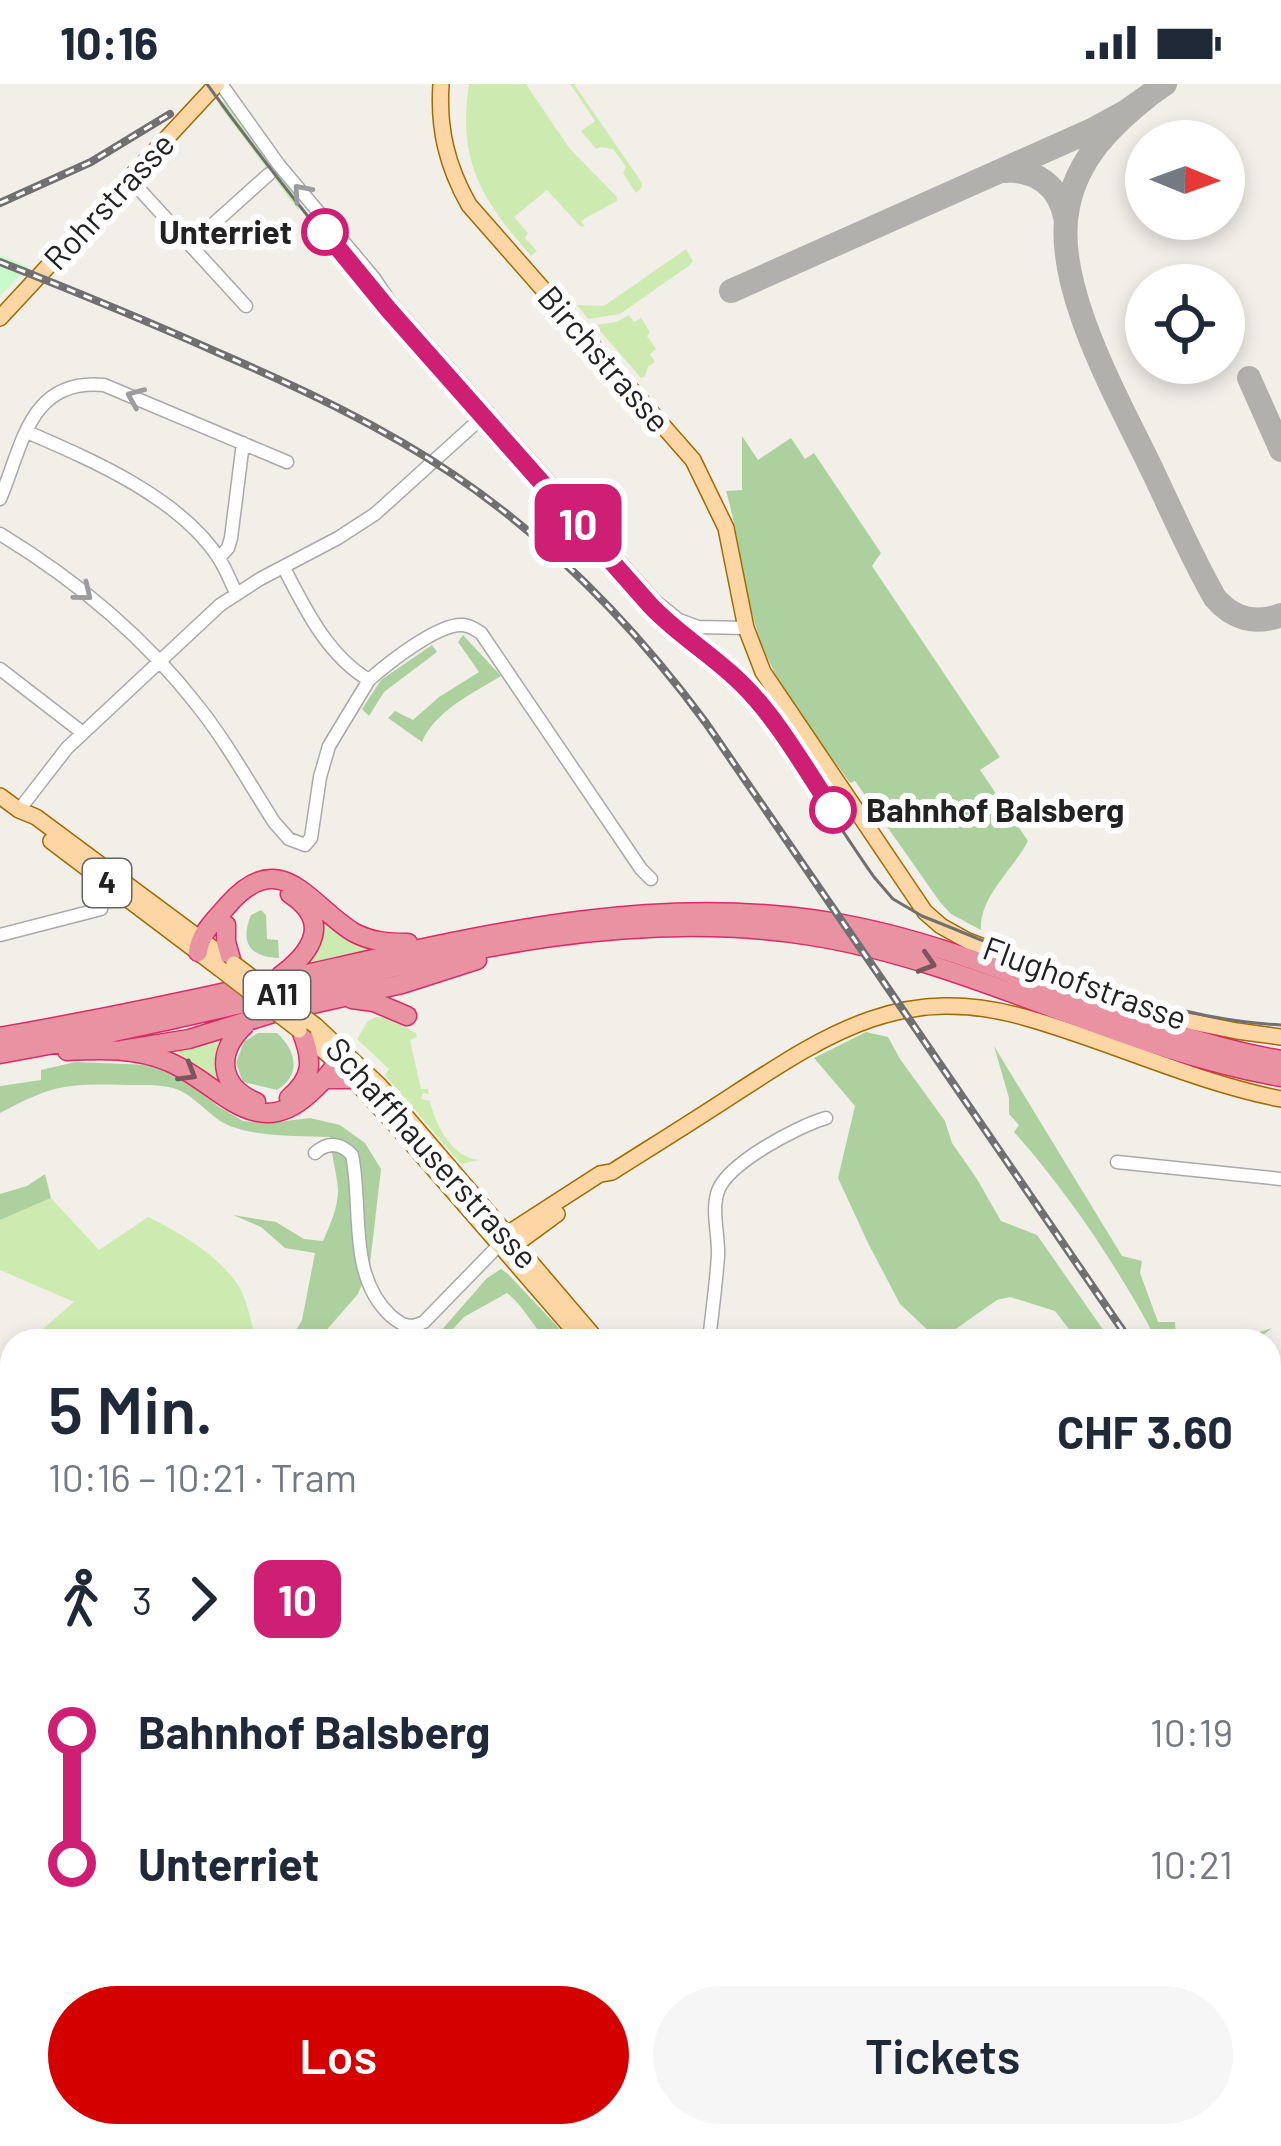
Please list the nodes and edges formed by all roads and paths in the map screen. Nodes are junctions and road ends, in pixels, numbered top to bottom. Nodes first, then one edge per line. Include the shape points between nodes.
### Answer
1 (219, 84) edge
2 (441, 84) edge
3 (451, 84) edge
4 (269, 174) dead end
5 (129, 178) junction
6 (480, 215) junction
7 (191, 244) junction
8 (246, 306) dead end
9 (0, 318) edge
10 (488, 412) junction
11 (27, 432) junction
12 (243, 443) junction
13 (287, 462) dead end
14 (0, 500) edge
15 (0, 534) edge
16 (219, 558) junction
17 (284, 568) junction
18 (236, 593) junction
19 (741, 627) junction
20 (160, 663) junction
21 (0, 670) edge
22 (368, 680) junction
23 (83, 733) junction
24 (0, 796) edge
25 (19, 810) junction
26 (651, 879) dead end
27 (100, 909) dead end
28 (226, 925) junction
29 (0, 935) edge
30 (554, 935) junction
31 (441, 943) junction
32 (202, 946) junction
33 (228, 965) junction
34 (272, 982) junction
35 (402, 984) junction
36 (335, 998) junction
37 (254, 1019) junction
38 (306, 1029) junction
39 (1276, 1034) edge
40 (0, 1036) edge
41 (122, 1051) junction
42 (0, 1055) edge
43 (1281, 1060) edge
44 (335, 1063) junction
45 (1281, 1077) edge
46 (354, 1079) joint
47 (305, 1083) junction
48 (1281, 1099) edge
49 (826, 1118) dead end
50 (314, 1153) dead end
51 (1117, 1162) dead end
52 (1281, 1179) edge
53 (507, 1241) junction
54 (574, 1329) edge
55 (587, 1329) edge
56 (710, 1329) edge

1 - 5 main road, Rohrstrasse
10 -> 1 street via 390,302
2 - 6 main road, Birchstrasse via 446,157
3 - 6 main road, Birchstrasse via 450,145
4 - 7 street
5 - 7 street
5 - 9 main road, Rohrstrasse
6 - 19 main road, Birchstrasse via 693,460 717,510
7 - 8 street
10 - 17 street via 394,499
10 - 19 street via 654,600 698,628
12 -> 11 street via 92,383 46,400
11 - 14 street
11 - 16 street via 162,502
12 - 13 street
12 - 16 street via 231,538
15 -> 20 street via 99,604
16 - 18 street
17 - 18 street
17 - 22 street via 332,648
18 - 20 street
19 - 39 main road, Flughofstrasse via 776,694 941,926 1167,1017
20 - 22 street via 197,704 274,822 302,844 311,838 329,746
20 - 23 street
21 - 23 street
22 - 26 street via 453,626 482,633
23 - 25 street
24 - 25 main road, Schaffhauserstrasse / 4
25 - 32 main road, Schaffhauserstrasse / 4 via 30,826
27 - 29 street
28 - 32 highway
28 - 33 highway
28 - 34 highway via 263,891 303,904 310,946
30 - 35 highway
30 - 42 highway, A11
30 -> 45 highway, A11 via 706,926 847,942 1160,1046
31 - 32 highway via 364,937 303,890 274,880 243,890
31 - 34 highway, A11
31 - 43 highway, A11 via 620,914 809,918 919,940 1169,1031
32 - 33 main road, Schaffhauserstrasse / 4
33 - 38 main road, Schaffhauserstrasse / 4, bridge
34 - 40 highway, A11
35 - 36 highway
35 - 36 highway via 397,1003 407,1016
36 - 37 highway
37 - 41 highway
37 - 47 highway via 226,1054 236,1089 266,1104
38 - 44 main road, Schaffhauserstrasse / 4
38 - 47 highway
41 - 42 highway
41 -> 44 highway via 172,1063 262,1113 296,1105
44 - 46 highway
44 - 47 highway
44 - 53 main road, Schaffhauserstrasse / 4 via 380,1086
46 - 53 main road, Schaffhauserstrasse / 4
48 - 53 main road via 1017,1015 970,1007 888,1013 823,1039 600,1174
49 - 56 street via 747,1160 722,1183
50 - 53 street via 334,1144 352,1155 362,1264 376,1298 406,1327 424,1322
51 - 52 street
53 - 54 main road, Schaffhauserstrasse / 4
53 - 55 main road, Schaffhauserstrasse / 4

